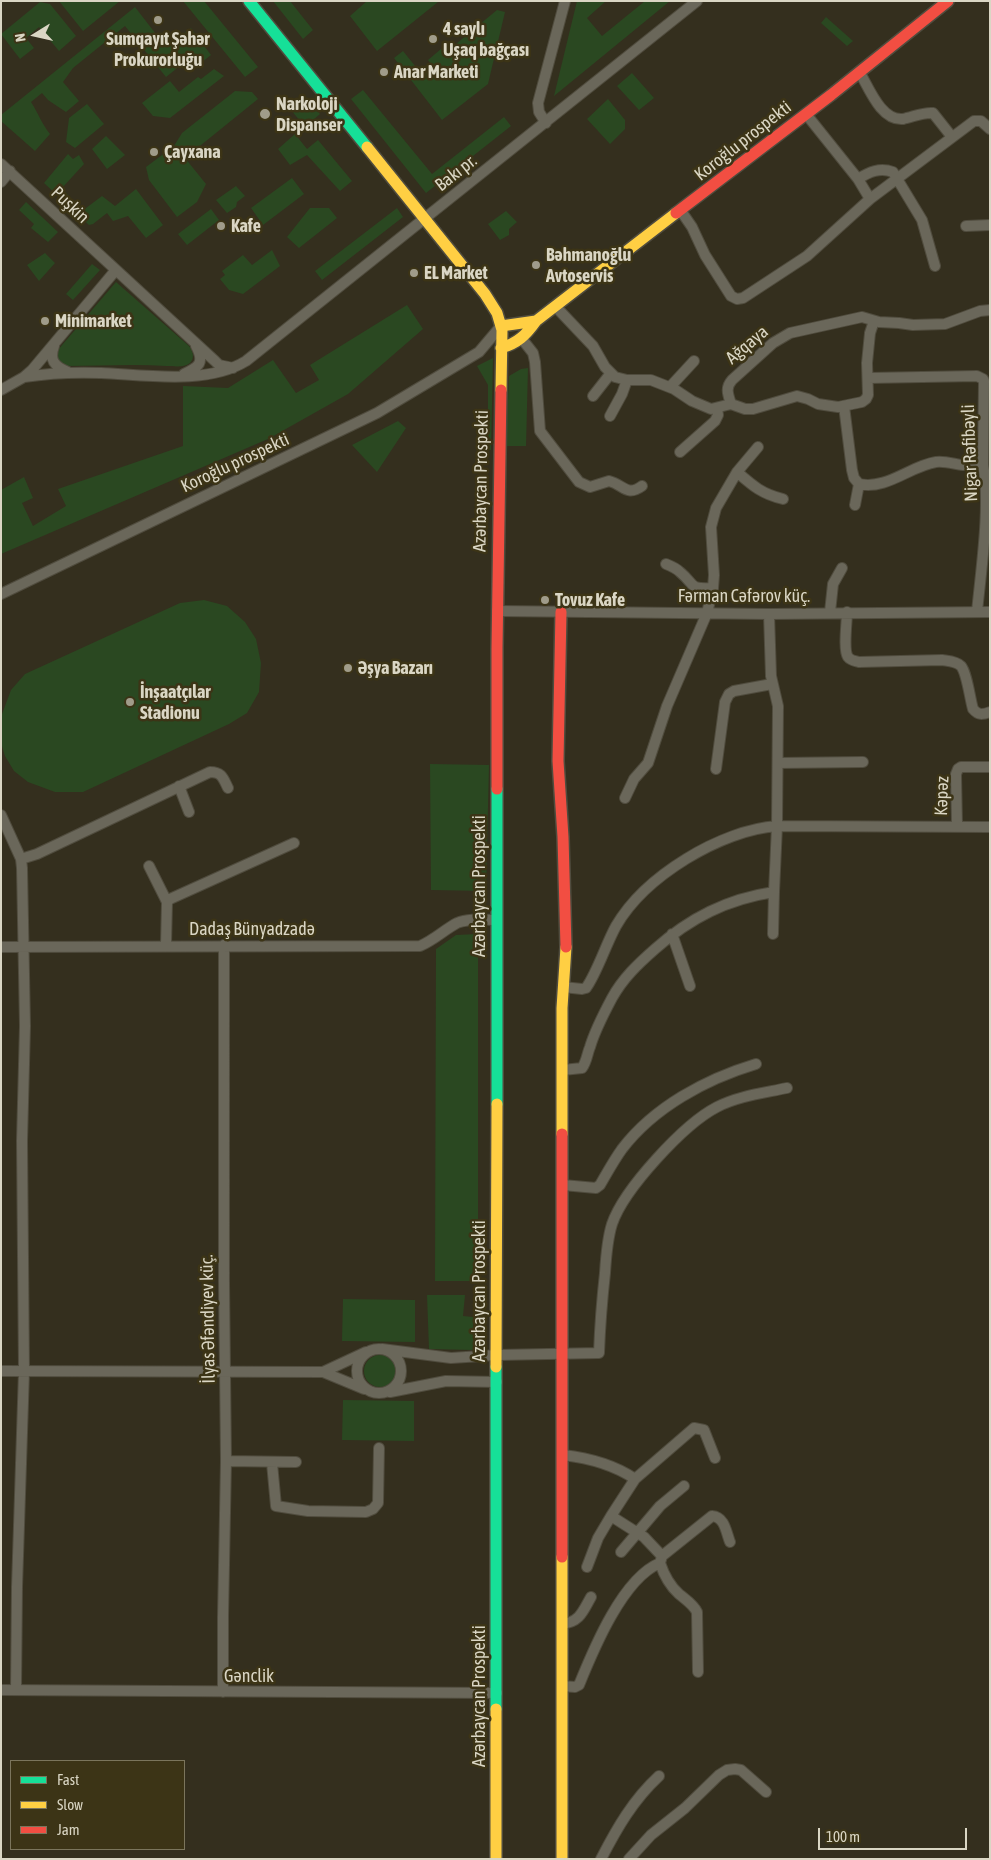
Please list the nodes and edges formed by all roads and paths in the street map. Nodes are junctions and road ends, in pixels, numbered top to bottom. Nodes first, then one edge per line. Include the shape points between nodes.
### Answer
1 (249, 1) edge
2 (565, 1) edge
3 (697, 1) edge
4 (948, 1) edge
5 (860, 73) junction
6 (806, 114) junction
7 (546, 123) junction
8 (990, 129) edge
9 (952, 136) junction
10 (1, 164) edge
11 (10, 171) junction
12 (858, 179) junction
13 (898, 179) junction
14 (1, 182) edge
15 (870, 199) junction
16 (682, 211) junction
17 (424, 218) junction
18 (990, 225) edge
19 (966, 226) dead end
20 (935, 266) dead end
21 (115, 271) junction
22 (556, 306) junction
23 (990, 310) edge
24 (874, 321) junction
25 (536, 322) junction
26 (501, 326) junction
27 (522, 339) junction
28 (194, 342) junction
29 (54, 345) junction
30 (502, 348) junction
31 (479, 352) junction
32 (694, 361) dead end
33 (234, 368) junction
34 (69, 373) junction
35 (611, 373) junction
36 (181, 376) junction
37 (24, 377) junction
38 (868, 378) junction
39 (986, 378) edge
40 (627, 380) junction
41 (670, 387) junction
42 (1, 390) edge
43 (594, 396) dead end
44 (731, 404) junction
45 (844, 406) junction
46 (717, 408) junction
47 (610, 416) dead end
48 (758, 447) dead end
49 (680, 452) dead end
50 (983, 465) junction
51 (737, 472) junction
52 (988, 476) edge
53 (859, 484) junction
54 (642, 486) dead end
55 (782, 499) dead end
56 (855, 505) dead end
57 (989, 520) edge
58 (666, 564) dead end
59 (842, 568) dead end
60 (713, 588) junction
61 (1, 594) edge
62 (498, 611) junction
63 (561, 612) junction
64 (830, 612) junction
65 (847, 612) junction
66 (976, 612) junction
67 (990, 612) edge
68 (707, 613) junction
69 (769, 614) junction
70 (772, 684) junction
71 (990, 712) edge
72 (863, 762) dead end
73 (778, 764) junction
74 (990, 767) edge
75 (716, 769) dead end
76 (179, 786) junction
77 (228, 788) dead end
78 (625, 798) dead end
79 (189, 812) dead end
80 (1, 815) edge
81 (777, 826) junction
82 (957, 826) junction
83 (990, 827) edge
84 (294, 843) dead end
85 (21, 859) junction
86 (149, 866) dead end
87 (774, 892) junction
88 (167, 902) junction
89 (496, 920) junction
90 (672, 934) junction
91 (773, 934) dead end
92 (166, 945) junction
93 (224, 945) junction
94 (1, 947) edge
95 (24, 947) junction
96 (690, 986) dead end
97 (563, 987) junction
98 (756, 1064) dead end
99 (563, 1070) junction
100 (787, 1088) dead end
101 (563, 1185) junction
102 (377, 1350) junction
103 (562, 1354) junction
104 (497, 1355) junction
105 (1, 1371) edge
106 (24, 1371) junction
107 (225, 1372) junction
108 (323, 1372) junction
109 (497, 1382) junction
110 (369, 1391) junction
111 (384, 1393) junction
112 (379, 1448) dead end
113 (563, 1455) junction
114 (715, 1458) dead end
115 (226, 1461) junction
116 (272, 1462) junction
117 (296, 1462) dead end
118 (635, 1478) junction
119 (684, 1486) dead end
120 (611, 1516) junction
121 (636, 1532) junction
122 (730, 1542) dead end
123 (620, 1552) dead end
124 (661, 1559) junction
125 (587, 1567) dead end
126 (591, 1597) dead end
127 (562, 1624) junction
128 (698, 1672) dead end
129 (562, 1686) junction
130 (1, 1690) edge
131 (16, 1690) junction
132 (224, 1692) junction
133 (497, 1693) junction
134 (659, 1776) dead end
135 (766, 1792) dead end
136 (496, 1859) edge
137 (562, 1859) edge
138 (601, 1859) edge
139 (629, 1859) edge

1 - 17 street, Azərbaycan Prospekti
2 - 7 street via 538,103
3 - 7 street, Bakı pr.
4 - 5 street, Koroğlu prospekti
5 - 6 street, Koroğlu prospekti
5 - 9 street via 889,117 933,113
6 - 12 street
6 - 16 street, Koroğlu prospekti
7 - 17 street, Bakı pr.
8 - 9 street via 977,120
9 - 13 street
10 - 11 street, Puşkin
11 - 14 street
11 - 21 street, Puşkin
12 - 13 street via 873,171 887,170
12 - 15 street
13 - 15 street
13 - 20 street via 922,220
15 - 16 street via 807,256 752,294 737,299 731,296 705,255
16 - 22 street, Koroğlu prospekti
17 - 26 street, Azərbaycan Prospekti via 485,294
17 - 33 street, Bakı pr.
18 - 19 street
21 - 28 street, Puşkin
21 - 29 street
22 - 25 street, Koroğlu prospekti
22 - 35 street via 593,346
23 - 24 street, Ağqaya via 945,324 913,326
24 - 38 street via 869,340
24 - 44 street, Ağqaya via 857,317 782,337 728,385
25 - 26 street
25 - 27 street, Koroğlu prospekti
26 - 30 street, Azərbaycan Prospekti
26 - 31 street
27 - 30 street
27 - 54 street via 533,353 535,362 540,431 579,482 590,487 609,480 630,492
28 - 33 street, Puşkin via 219,365
28 - 36 street via 200,362
29 - 34 street via 51,352 54,364
29 - 37 street
30 - 31 street
30 - 62 street, Azərbaycan Prospekti
31 - 61 street, Koroğlu prospekti via 342,432
32 - 41 street
33 - 36 street, Bakı pr. via 203,376
34 - 36 street, Bakı pr.
34 - 37 street, Bakı pr.
35 - 40 street
35 - 43 street
37 - 42 street
38 - 39 street, Nigar Rəfibəyli
38 - 45 street via 866,399
39 - 50 street, Nigar Rəfibəyli
40 - 41 street via 651,380
40 - 47 street
41 - 46 street via 692,401 711,409
44 - 45 street via 752,409 797,396 831,407
44 - 46 street
45 - 53 street via 852,470
46 - 49 street via 715,421
48 - 51 street
50 - 52 street, Nigar Rəfibəyli
50 - 53 street via 937,462 876,484
51 - 55 street via 758,490
51 - 60 street via 712,517
52 - 57 street, Nigar Rəfibəyli
53 - 56 street
57 - 66 street, Nigar Rəfibəyli
58 - 60 street via 679,571 695,587
59 - 64 street via 833,584
60 - 68 street
62 - 63 street, Fərman Cəfərov küç.
62 - 89 street, Azərbaycan Prospekti
63 - 68 street, Fərman Cəfərov küç.
63 - 97 street via 558,761 566,921
64 - 65 street, Fərman Cəfərov küç.
64 - 69 street, Fərman Cəfərov küç.
65 - 66 street, Fərman Cəfərov küç.
65 - 71 street via 846,650 852,661 954,662 964,673 973,709 981,714
66 - 67 street, Fərman Cəfərov küç.
68 - 69 street, Fərman Cəfərov küç.
68 - 78 street via 667,706 648,763 634,779
69 - 70 street
70 - 73 street via 778,706
70 - 75 street via 729,694 725,702
72 - 73 street
73 - 81 street
74 - 82 street, Kəpəz via 958,769
76 - 77 street via 217,772
76 - 79 street
76 - 85 street
80 - 85 street
81 - 82 street
81 - 87 street
81 - 97 street via 736,835 695,854 658,878 617,924 586,988
82 - 83 street
84 - 88 street via 174,895
85 - 95 street
86 - 88 street
87 - 90 street via 734,901 707,912
87 - 91 street
88 - 92 street
89 - 93 street, Dadaş Bünyadzadə via 458,923 420,946
89 - 104 street, Azərbaycan Prospekti
90 - 96 street
90 - 99 street via 625,977 601,1019 582,1068
92 - 93 street, Dadaş Bünyadzadə
92 - 95 street, Dadaş Bünyadzadə
93 - 107 street, İlyas Əfəndiyev küç.
94 - 95 street, Dadaş Bünyadzadə
95 - 106 street
97 - 99 street
98 - 101 street via 715,1079 667,1107 632,1137 596,1188
99 - 101 street
100 - 103 street via 730,1101 716,1108 650,1166 619,1209 612,1225 599,1353
101 - 103 street
102 - 104 street via 438,1358
102 - 108 street
102 - 110 street via 360,1360 357,1370 358,1380
102 - 111 street via 396,1356 402,1370 397,1385
103 - 104 street
103 - 113 street
104 - 109 street, Azərbaycan Prospekti
105 - 106 street
106 - 107 street
106 - 131 street
107 - 108 street
107 - 115 street, İlyas Əfəndiyev küç.
108 - 110 street
109 - 111 street via 446,1382
109 - 133 street, Azərbaycan Prospekti
110 - 111 street
112 - 116 street via 378,1503 366,1512 308,1511 276,1506
113 - 118 street via 594,1460
113 - 127 street
114 - 118 street via 704,1430 694,1428
115 - 116 street
115 - 132 street, İlyas Əfəndiyev küç.
116 - 117 street
118 - 120 street
119 - 121 street
120 - 121 street
120 - 125 street
121 - 123 street
121 - 124 street
122 - 124 street via 722,1520 712,1516
124 - 128 street via 666,1579 698,1612
124 - 129 street via 645,1571 622,1599 596,1642 579,1684 575,1687
126 - 127 street via 577,1620
127 - 129 street
129 - 137 street
130 - 131 street, Gənclik
131 - 132 street, Gənclik
132 - 133 street, Gənclik
133 - 136 street, Azərbaycan Prospekti
134 - 138 street via 644,1789 622,1819
135 - 139 street via 741,1770 727,1770 651,1835

